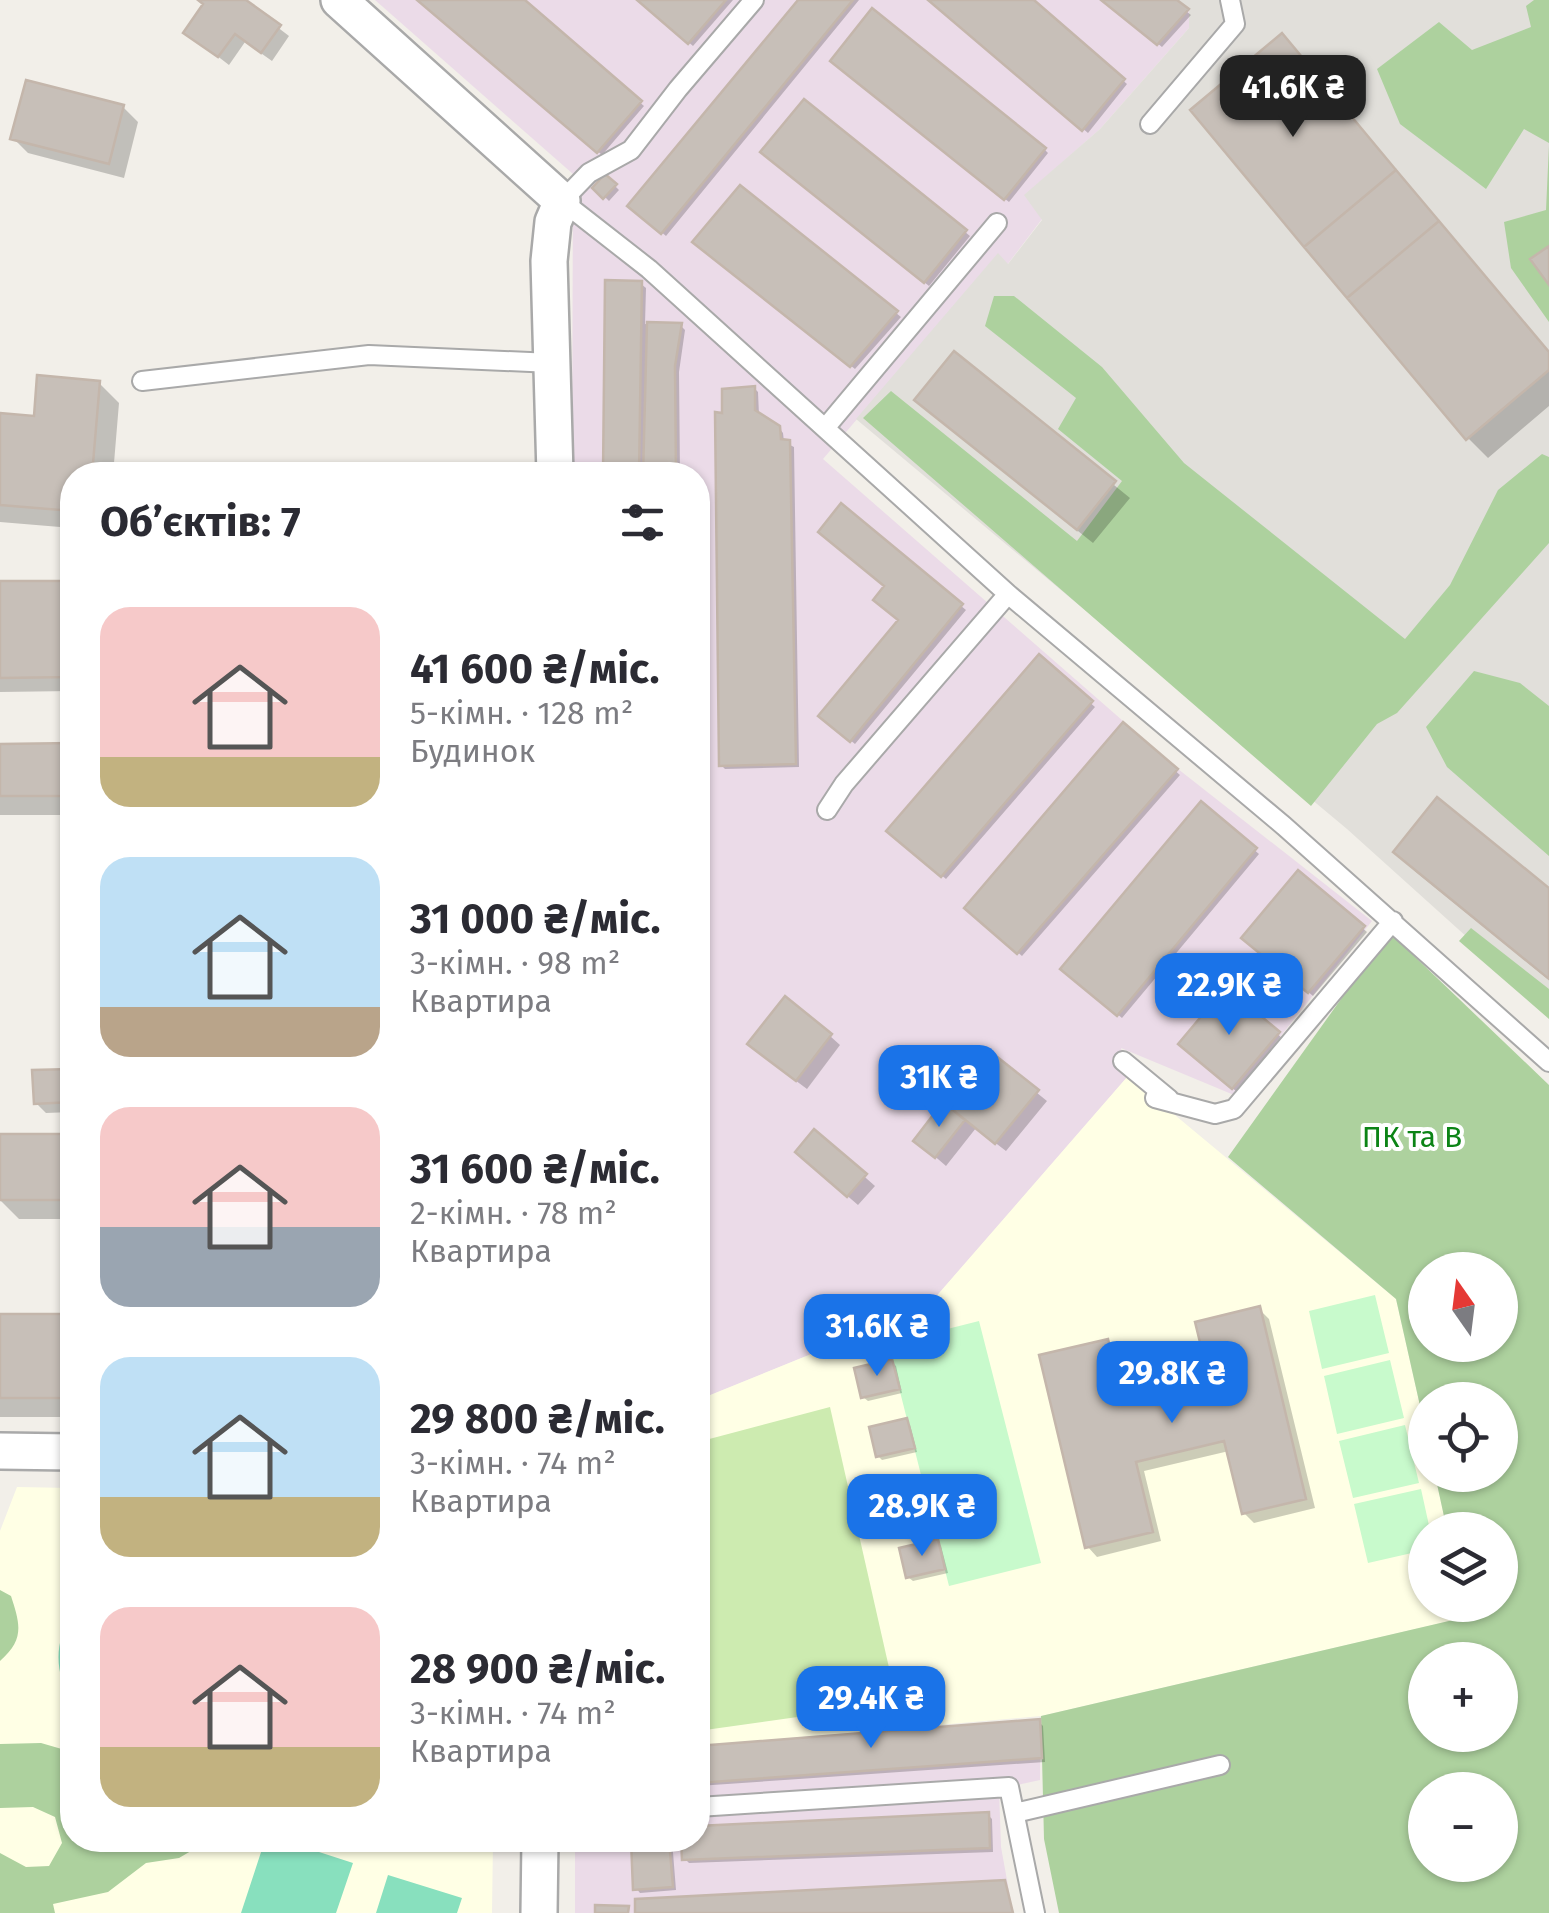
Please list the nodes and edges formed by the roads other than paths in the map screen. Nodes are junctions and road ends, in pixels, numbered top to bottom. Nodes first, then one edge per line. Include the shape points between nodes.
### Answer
1 (338, 0) edge
2 (754, 0) edge
3 (1230, 0) edge
4 (1150, 124) dead end
5 (562, 200) junction
6 (997, 223) dead end
7 (552, 363) junction
8 (142, 381) dead end
9 (826, 427) junction
10 (555, 462) edge
11 (1008, 594) junction
12 (827, 810) dead end
13 (1393, 921) junction
14 (1123, 1061) dead end
15 (1549, 1062) edge
16 (0, 1451) edge
17 (60, 1452) edge
18 (1220, 1765) dead end
19 (710, 1806) edge
20 (1015, 1812) junction
21 (540, 1852) edge
22 (540, 1913) edge
23 (1035, 1913) edge

1 - 5 street
2 - 5 lane via 631,150 588,173
3 - 4 lane via 1235,24
5 - 7 street via 549,261
5 - 9 lane
6 - 9 lane
7 - 8 lane via 369,355
7 - 10 street
9 - 11 lane
11 - 12 lane
11 - 13 lane
13 - 14 lane via 1234,1110 1214,1114 1164,1100
13 - 15 lane
16 - 17 street
18 - 20 lane
19 - 20 lane via 1009,1786
20 - 23 lane
21 - 22 street

